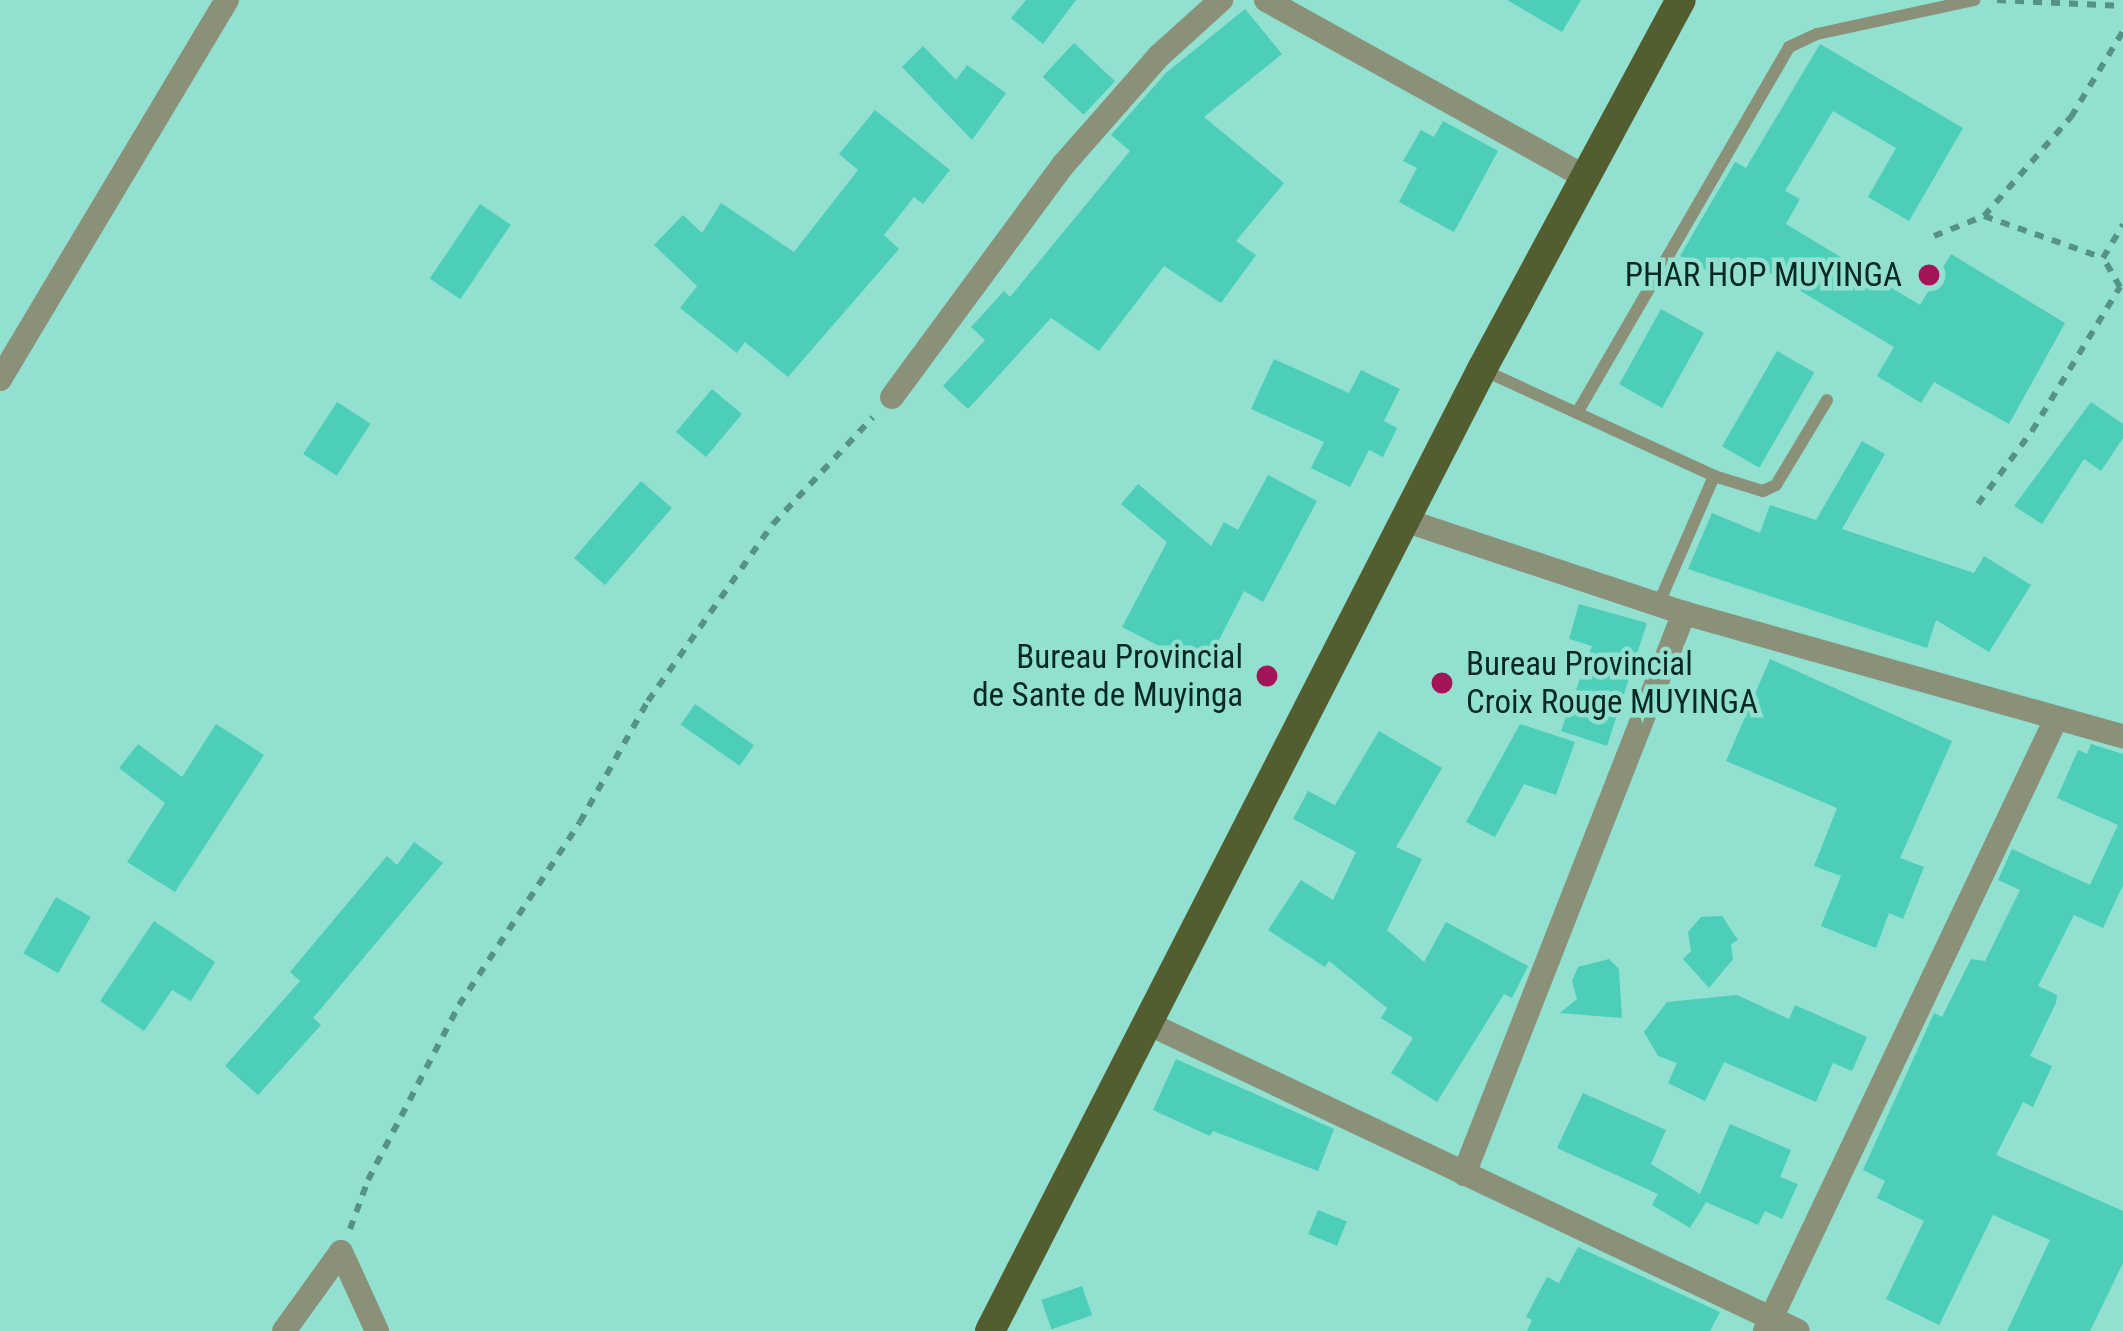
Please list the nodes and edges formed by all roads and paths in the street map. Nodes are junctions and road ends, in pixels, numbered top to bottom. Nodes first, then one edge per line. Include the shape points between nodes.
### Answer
1 (227, 0) edge
2 (1221, 0) edge
3 (1266, 0) edge
4 (1681, 0) edge
5 (1975, 0) edge
6 (1997, 0) edge
7 (2123, 7) edge
8 (2123, 31) edge
9 (1587, 178) junction
10 (1984, 216) junction
11 (2123, 224) edge
12 (1934, 236) dead end
13 (2103, 258) junction
14 (2122, 287) edge
15 (1482, 369) junction
16 (0, 379) edge
17 (892, 397) joint
18 (1827, 400) dead end
19 (1576, 413) junction
20 (1714, 476) junction
21 (1978, 504) dead end
22 (1404, 520) junction
23 (1658, 605) junction
24 (1684, 614) junction
25 (2056, 719) junction
26 (2123, 736) edge
27 (1145, 1022) junction
28 (1464, 1174) junction
29 (341, 1252) junction
30 (1768, 1325) edge
31 (284, 1331) edge
32 (377, 1331) edge
33 (990, 1331) edge
34 (1798, 1331) edge

1 - 16 street
2 - 17 street via 1159,56 1064,164
3 - 9 street
4 - 9 main road
5 - 19 lane via 1789,47
6 - 7 path
8 - 10 path via 2071,117
9 - 15 main road
10 - 12 path
10 - 13 path
11 - 13 path
13 - 14 path
14 - 21 path
15 - 19 lane
15 - 22 main road
17 - 29 path via 773,524 648,700 580,822 460,1005 368,1180
18 - 20 lane via 1776,485 1748,490
19 - 20 lane
20 - 23 lane
22 - 23 street
22 - 27 main road
23 - 24 street
24 - 25 street
24 - 28 street
25 - 26 street
25 - 30 street
27 - 28 street
27 - 33 main road
28 - 30 street
29 - 31 street
29 - 32 street
30 - 34 street

